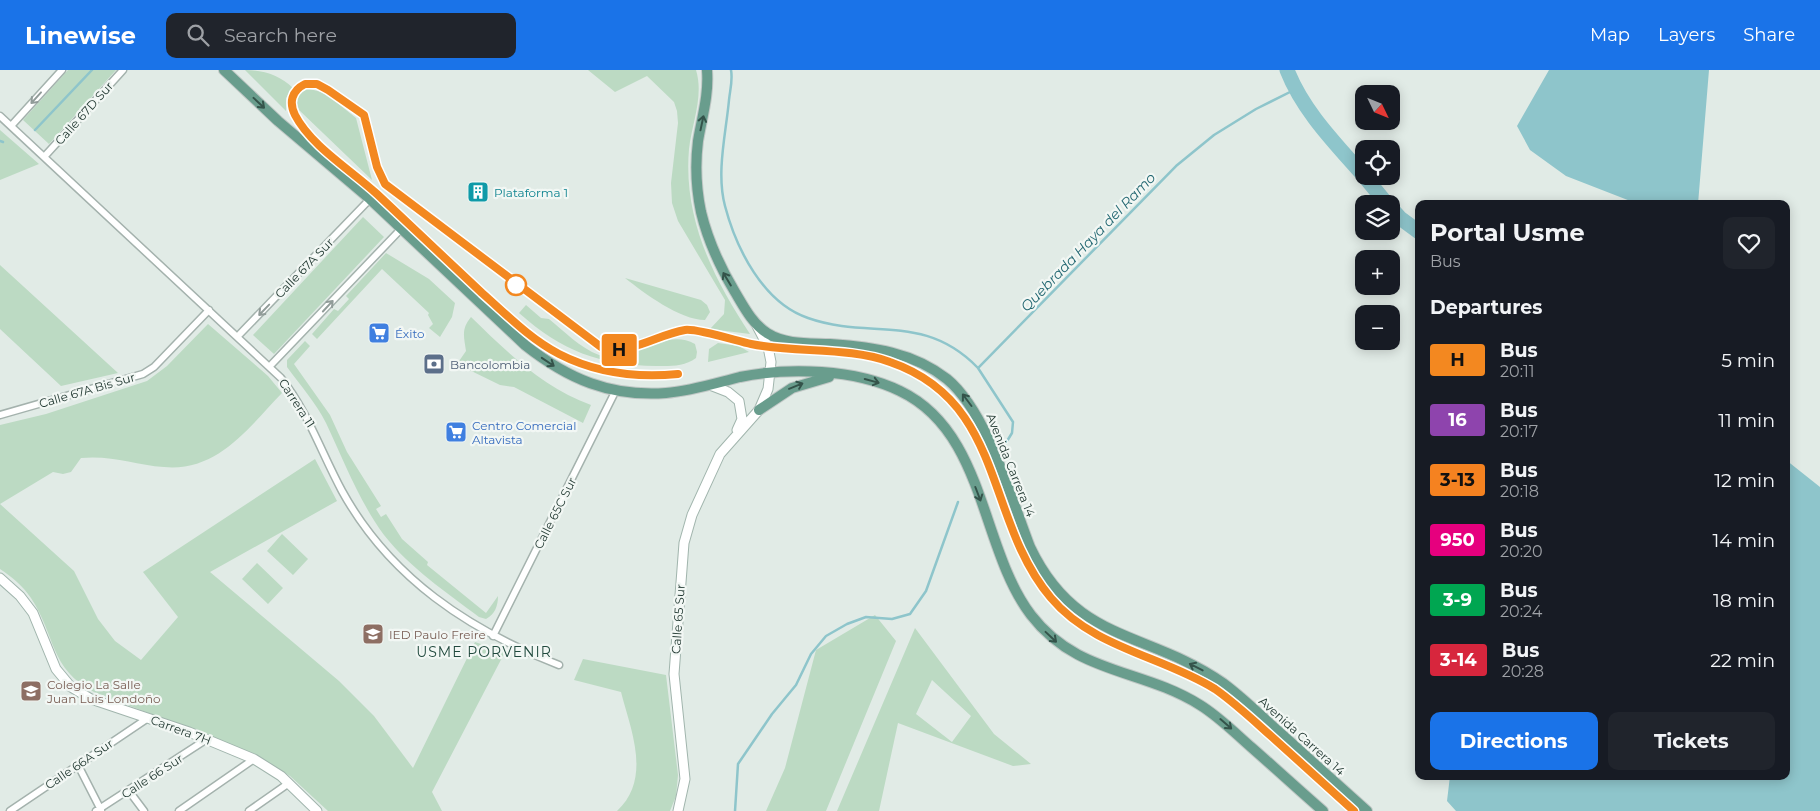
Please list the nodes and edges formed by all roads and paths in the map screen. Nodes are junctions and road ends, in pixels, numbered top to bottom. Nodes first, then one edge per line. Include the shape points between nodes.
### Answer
1 (62, 70) edge
2 (124, 70) edge
3 (224, 70) edge
4 (707, 70) edge
5 (0, 116) edge
6 (11, 126) junction
7 (44, 157) junction
8 (370, 199) junction
9 (401, 228) junction
10 (209, 310) junction
11 (753, 321) junction
12 (238, 336) junction
13 (270, 366) junction
14 (771, 372) junction
15 (839, 375) junction
16 (710, 385) junction
17 (616, 390) junction
18 (759, 410) junction
19 (0, 415) edge
20 (733, 437) junction
21 (0, 578) edge
22 (493, 636) junction
23 (560, 665) dead end
24 (148, 718) junction
25 (207, 739) junction
26 (254, 759) junction
27 (78, 766) junction
28 (289, 783) junction
29 (128, 792) junction
30 (99, 810) edge
31 (314, 810) edge
32 (10, 811) edge
33 (144, 811) edge
34 (179, 811) edge
35 (249, 811) edge
36 (678, 811) edge
37 (1323, 811) edge
38 (1367, 811) edge

1 -> 6 street
2 - 7 street, Calle 67D Sur
3 -> 8 main road
11 -> 4 main road, Avenida Carrera 14 via 715,256 698,196 696,160 706,105
5 - 6 street, Carrera 11
6 - 7 street, Carrera 11
7 - 10 street, Carrera 11
8 - 9 main road
8 -> 12 street, Calle 67A Sur
13 -> 9 street
9 -> 17 main road via 543,359 577,379
10 - 12 street, Carrera 11
10 - 19 street, Calle 67A Bis Sur via 154,367 143,374
11 - 14 street, Calle 65 Sur via 768,347
38 -> 11 main road, Avenida Carrera 14 via 1224,683 1180,659 1096,623 1061,596 1034,555 978,417 948,380 920,362 899,354 866,347 782,340
12 - 13 street, Carrera 11
13 - 22 street, Carrera 11 via 303,408 342,490 381,549 432,597
14 - 15 main road
14 - 16 main road
14 - 18 street, Calle 65 Sur
18 -> 15 main road via 792,388
15 -> 37 main road via 869,380 902,392 941,422 963,457 1016,591 1049,635 1082,659 1169,689 1199,704
16 - 17 main road via 666,393
16 - 20 street, Calle 65 Sur via 728,392 739,401 742,419
17 - 22 street, Calle 65C Sur
18 - 20 street, Calle 65 Sur
20 - 36 street, Calle 65 Sur via 714,464 692,515 682,554 674,674 686,779
21 - 24 street, Carrera 7H via 33,613 56,669 71,687 91,699
22 - 23 street, Carrera 11
24 - 25 street, Carrera 7H
24 - 27 street, Calle 66A Sur
25 - 26 street, Carrera 7H
25 - 29 street, Calle 66 Sur
26 - 28 street, Carrera 7H
26 - 34 street
27 - 30 street
27 - 32 street, Calle 66A Sur
28 - 31 street, Carrera 7H
28 - 35 street
29 - 30 street, Calle 66 Sur
29 - 33 street

